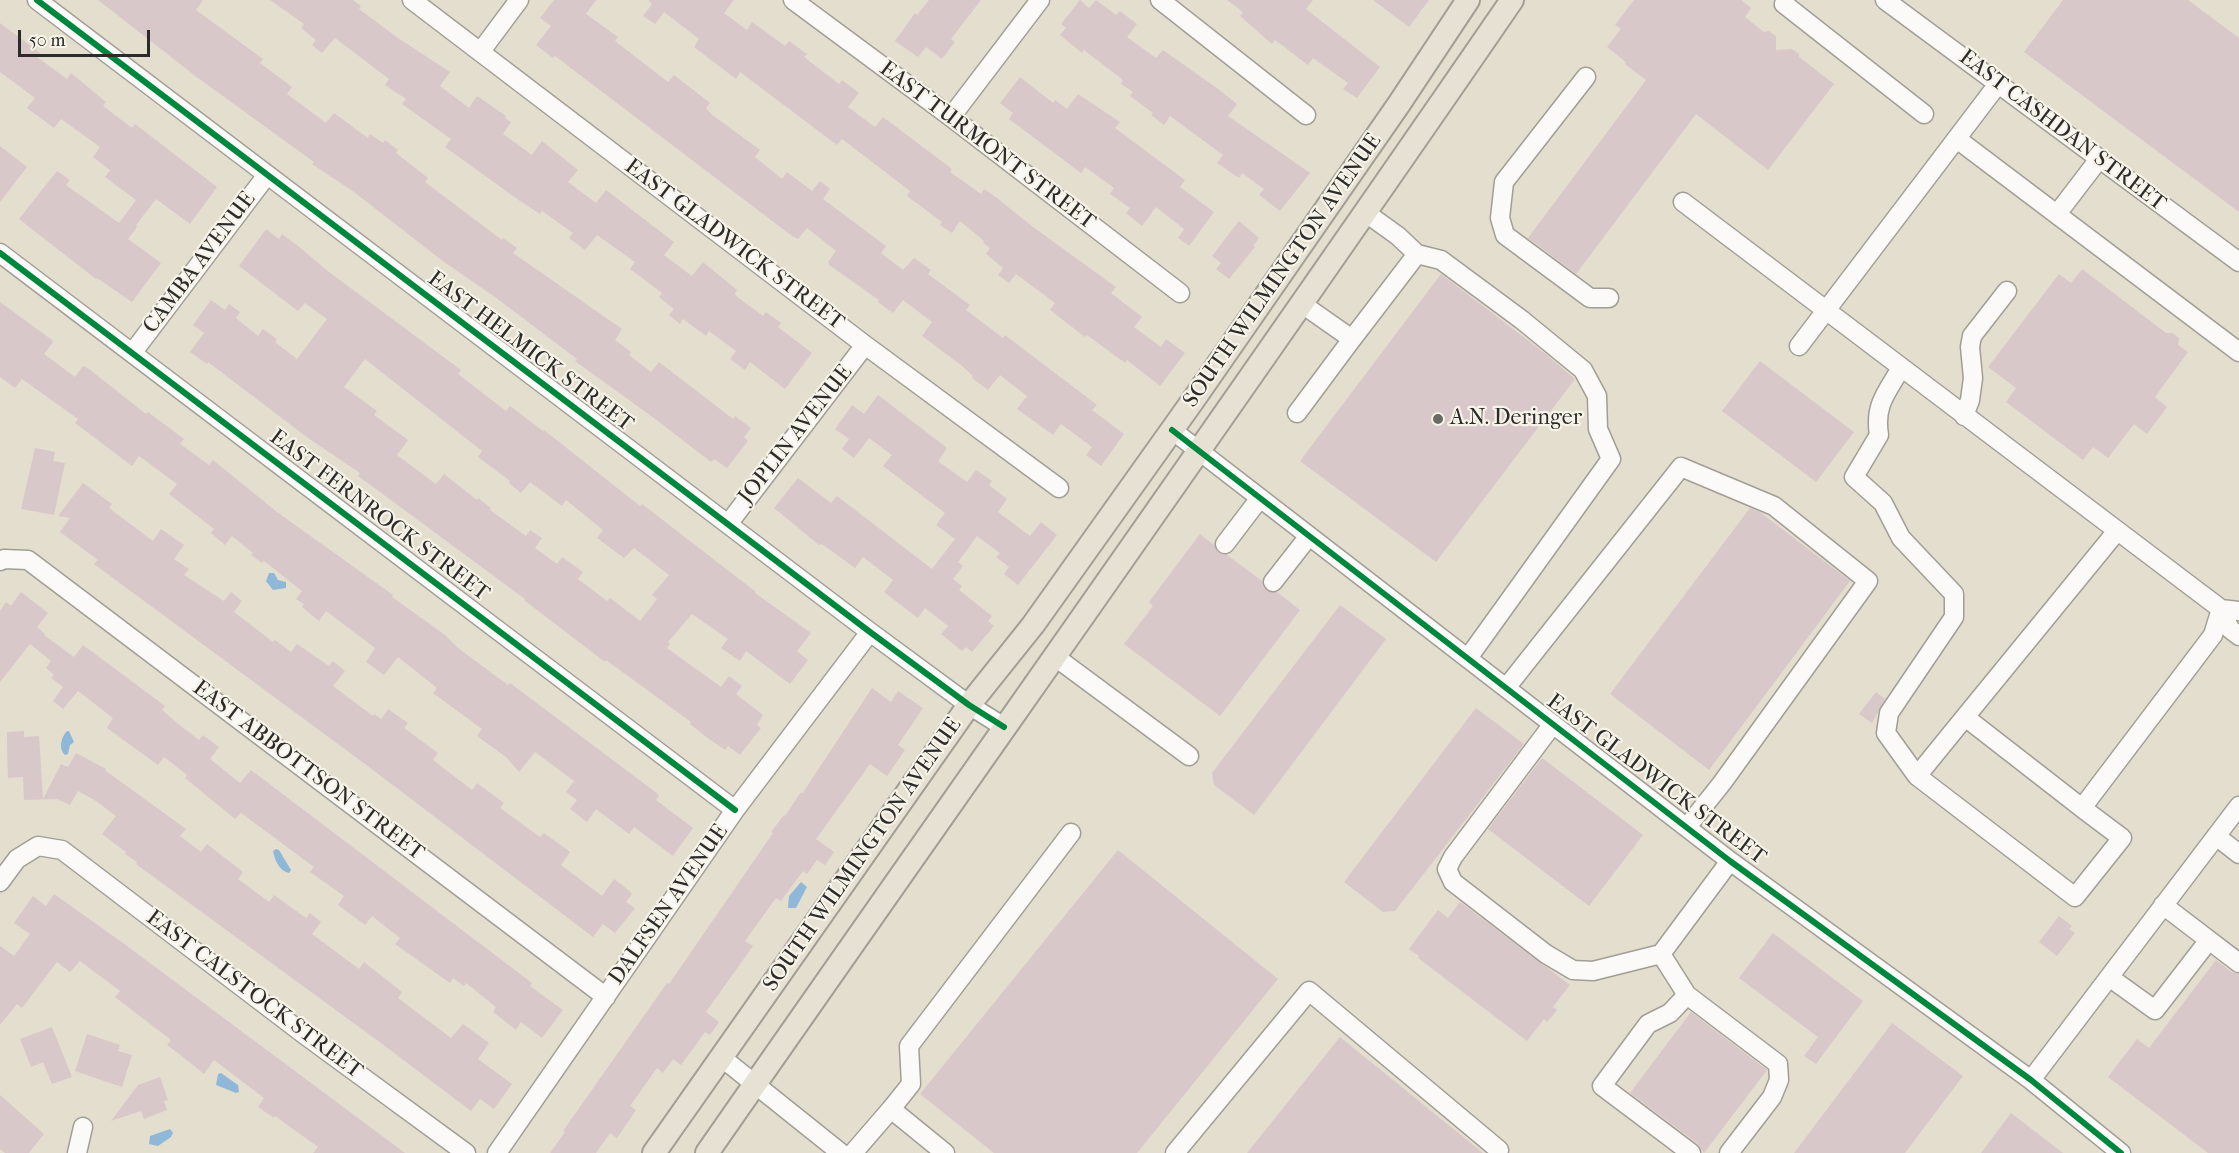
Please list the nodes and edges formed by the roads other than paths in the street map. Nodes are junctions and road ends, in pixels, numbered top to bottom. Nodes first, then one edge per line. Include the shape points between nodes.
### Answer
1 (37, 0) edge
2 (412, 0) edge
3 (519, 0) edge
4 (793, 0) edge
5 (1040, 0) edge
6 (1160, 0) edge
7 (1468, 0) edge
8 (1512, 0) edge
9 (1785, 0) edge
10 (1886, 0) edge
11 (481, 51) junction
12 (1586, 77) dead end
13 (1998, 84) junction
14 (1924, 114) dead end
15 (1306, 115) dead end
16 (951, 117) junction
17 (1956, 139) junction
18 (2099, 159) junction
19 (267, 175) junction
20 (1683, 202) dead end
21 (1365, 213) junction
22 (2057, 214) junction
23 (0, 253) edge
24 (1417, 254) junction
25 (2239, 262) edge
26 (2007, 291) dead end
27 (1180, 293) dead end
28 (1609, 298) dead end
29 (1302, 304) junction
30 (1826, 311) junction
31 (1352, 339) junction
32 (865, 345) junction
33 (1799, 346) dead end
34 (133, 352) junction
35 (2239, 352) edge
36 (1901, 368) junction
37 (1297, 413) dead end
38 (1964, 416) junction
39 (1172, 430) junction
40 (1199, 451) junction
41 (1059, 488) dead end
42 (1260, 498) junction
43 (728, 524) junction
44 (2117, 531) junction
45 (1309, 536) junction
46 (1225, 544) dead end
47 (2, 560) edge
48 (1273, 582) dead end
49 (2230, 610) edge
50 (870, 632) junction
51 (2239, 636) edge
52 (1054, 656) junction
53 (1468, 658) junction
54 (1506, 688) junction
55 (969, 705) junction
56 (1965, 717) junction
57 (1553, 724) junction
58 (1004, 727) junction
59 (1189, 756) dead end
60 (1917, 776) junction
61 (2239, 806) edge
62 (2082, 808) junction
63 (735, 810) junction
64 (1687, 827) junction
65 (1071, 833) dead end
66 (2216, 836) junction
67 (2239, 854) edge
68 (1730, 861) junction
69 (0, 882) edge
70 (2163, 905) junction
71 (2209, 940) junction
72 (1661, 954) junction
73 (2239, 963) edge
74 (2109, 977) junction
75 (1687, 995) junction
76 (606, 997) junction
77 (721, 1057) junction
78 (2031, 1080) junction
79 (756, 1083) junction
80 (891, 1109) junction
81 (83, 1127) dead end
82 (1499, 1150) dead end
83 (77, 1153) edge
84 (466, 1153) edge
85 (496, 1153) edge
86 (654, 1153) edge
87 (707, 1153) edge
88 (842, 1153) edge
89 (853, 1153) edge
90 (945, 1153) edge
91 (1175, 1153) edge
92 (1691, 1153) edge
93 (1730, 1153) edge
94 (2121, 1153) edge

1 - 19 street, EAST HELMICK STREET
2 - 11 street, EAST GLADWICK STREET
3 - 11 street
4 - 16 street, EAST TURMONT STREET
5 - 16 street
6 - 15 street
7 - 39 main road, SOUTH WILMINGTON AVENUE
8 - 21 main road, SOUTH WILMINGTON AVENUE
9 - 14 street via 1784,4
10 - 13 street, EAST CASHDAN STREET
11 - 32 street, EAST GLADWICK STREET
12 - 28 street via 1504,182 1500,218 1505,235 1590,298
13 - 17 street
13 - 18 street, EAST CASHDAN STREET
16 - 27 street, EAST TURMONT STREET
17 - 22 street
17 - 30 street
18 - 22 street
18 - 25 street, EAST CASHDAN STREET
19 - 34 street, CAMBA AVENUE
19 - 43 street, EAST HELMICK STREET
20 - 30 street
21 - 24 street
21 - 29 main road, SOUTH WILMINGTON AVENUE
22 - 35 street
23 - 34 street, EAST FERNROCK STREET
24 - 31 street
24 - 53 street via 1441,260 1583,370 1597,396 1598,429 1611,459
26 - 38 street via 1972,336 1973,378
29 - 31 street
29 - 40 main road, SOUTH WILMINGTON AVENUE
30 - 33 street
30 - 36 street
31 - 37 street
32 - 41 street, EAST GLADWICK STREET
32 - 43 street, JOPLIN AVENUE
34 - 63 street, EAST FERNROCK STREET
36 - 38 street
36 - 60 street via 1879,405 1879,435 1854,477 1883,503 1901,538 1954,594 1954,617 1889,713 1886,733
38 - 44 street
39 - 40 street, EAST GLADWICK STREET
39 - 55 main road, SOUTH WILMINGTON AVENUE via 1033,625
40 - 42 street, EAST GLADWICK STREET
40 - 52 main road, SOUTH WILMINGTON AVENUE
42 - 45 street, EAST GLADWICK STREET
42 - 46 street
43 - 50 street, EAST HELMICK STREET
44 - 49 street
44 - 56 street
45 - 48 street
45 - 53 street, EAST GLADWICK STREET
47 - 76 street, EAST ABBOTTSON STREET via 28,560
49 - 51 street via 2230,629
49 - 62 street
50 - 55 street, EAST HELMICK STREET
50 - 63 street, DALFSEN AVENUE
52 - 58 main road, SOUTH WILMINGTON AVENUE
52 - 59 street
53 - 54 street, EAST GLADWICK STREET
54 - 57 street, EAST GLADWICK STREET
54 - 64 street via 1681,467 1774,506 1868,580
55 - 58 street, EAST HELMICK STREET
55 - 77 main road, SOUTH WILMINGTON AVENUE
56 - 60 street
56 - 62 street
57 - 64 street, EAST GLADWICK STREET
57 - 72 street via 1447,869 1454,882 1546,954 1573,970 1593,971
58 - 79 main road, SOUTH WILMINGTON AVENUE
60 - 62 street via 2075,897 2122,838
61 - 66 street
63 - 76 street, DALFSEN AVENUE
64 - 68 street, EAST GLADWICK STREET
65 - 80 street via 909,1046 911,1084
66 - 67 street
66 - 70 street
68 - 72 street
68 - 78 street, EAST GLADWICK STREET
69 - 84 street, EAST CALSTOCK STREET via 17,859 38,846 62,850
70 - 71 street
70 - 74 street
71 - 73 street
71 - 74 street via 2155,1010
72 - 75 street
74 - 78 street
75 - 92 street via 1670,1013 1648,1024 1602,1086
75 - 93 street via 1778,1064 1779,1080 1772,1096
76 - 85 street, DALFSEN AVENUE
77 - 79 street
77 - 86 main road, SOUTH WILMINGTON AVENUE
78 - 94 street, EAST GLADWICK STREET
79 - 87 main road, SOUTH WILMINGTON AVENUE
79 - 88 street
80 - 89 street
80 - 90 street
81 - 83 street
82 - 91 street via 1310,991

